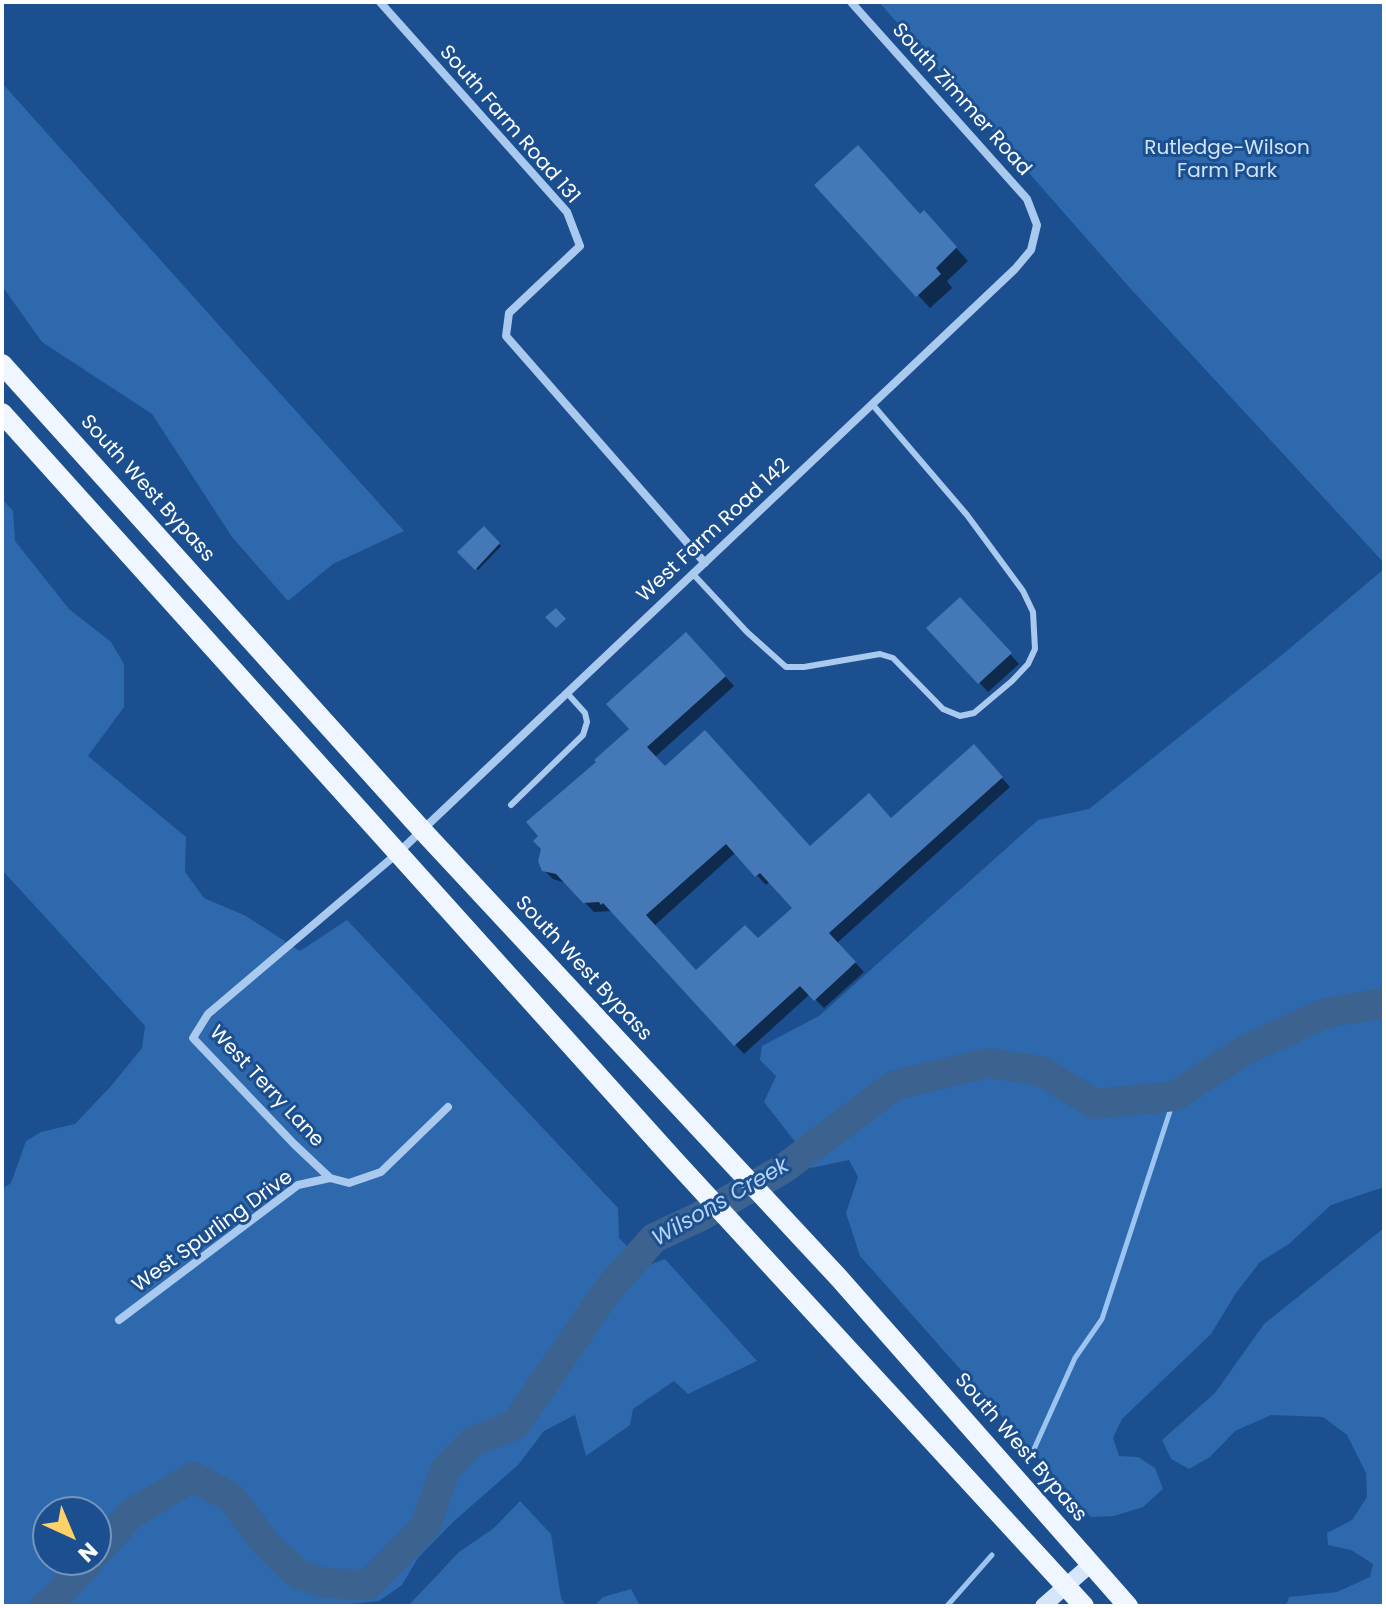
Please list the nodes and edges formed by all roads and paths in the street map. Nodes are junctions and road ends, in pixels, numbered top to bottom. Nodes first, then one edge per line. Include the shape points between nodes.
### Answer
1 (380, 2) edge
2 (851, 2) edge
3 (1037, 225) joint
4 (2, 364) edge
5 (872, 404) junction
6 (2, 413) edge
7 (705, 563) junction
8 (693, 574) junction
9 (567, 693) junction
10 (511, 805) dead end
11 (422, 830) junction
12 (399, 852) junction
13 (448, 1107) dead end
14 (330, 1178) junction
15 (119, 1320) dead end
16 (1090, 1565) junction
17 (1067, 1587) junction
18 (1043, 1606) edge
19 (1084, 1606) edge
20 (1128, 1606) edge

1 - 7 street, South Farm Road 131 via 567,212 580,246 509,313 506,336
2 - 3 street, South Zimmer Road via 1015,183
3 - 5 street, West Farm Road 142 via 1031,250 1015,269
4 - 11 main road, South West Bypass
5 - 7 street, West Farm Road 142
5 - 8 lane via 967,515 1028,602 1035,649 1012,681 974,713 960,716 943,709 893,658 880,654 786,667
6 - 12 main road
7 - 8 street, West Farm Road 142
8 - 9 street, West Farm Road 142
9 - 10 lane via 585,713 583,735
9 - 11 street, West Farm Road 142
11 - 12 street, West Farm Road 142
11 - 16 main road, South West Bypass via 839,1278
12 - 14 street, West Terry Lane via 208,1014 193,1038
12 - 17 main road
13 - 14 street, West Spurling Drive via 381,1172 349,1183
14 - 15 street, West Spurling Drive via 298,1185
16 - 17 main road
16 - 20 main road, South West Bypass
17 - 18 main road
17 - 19 main road

